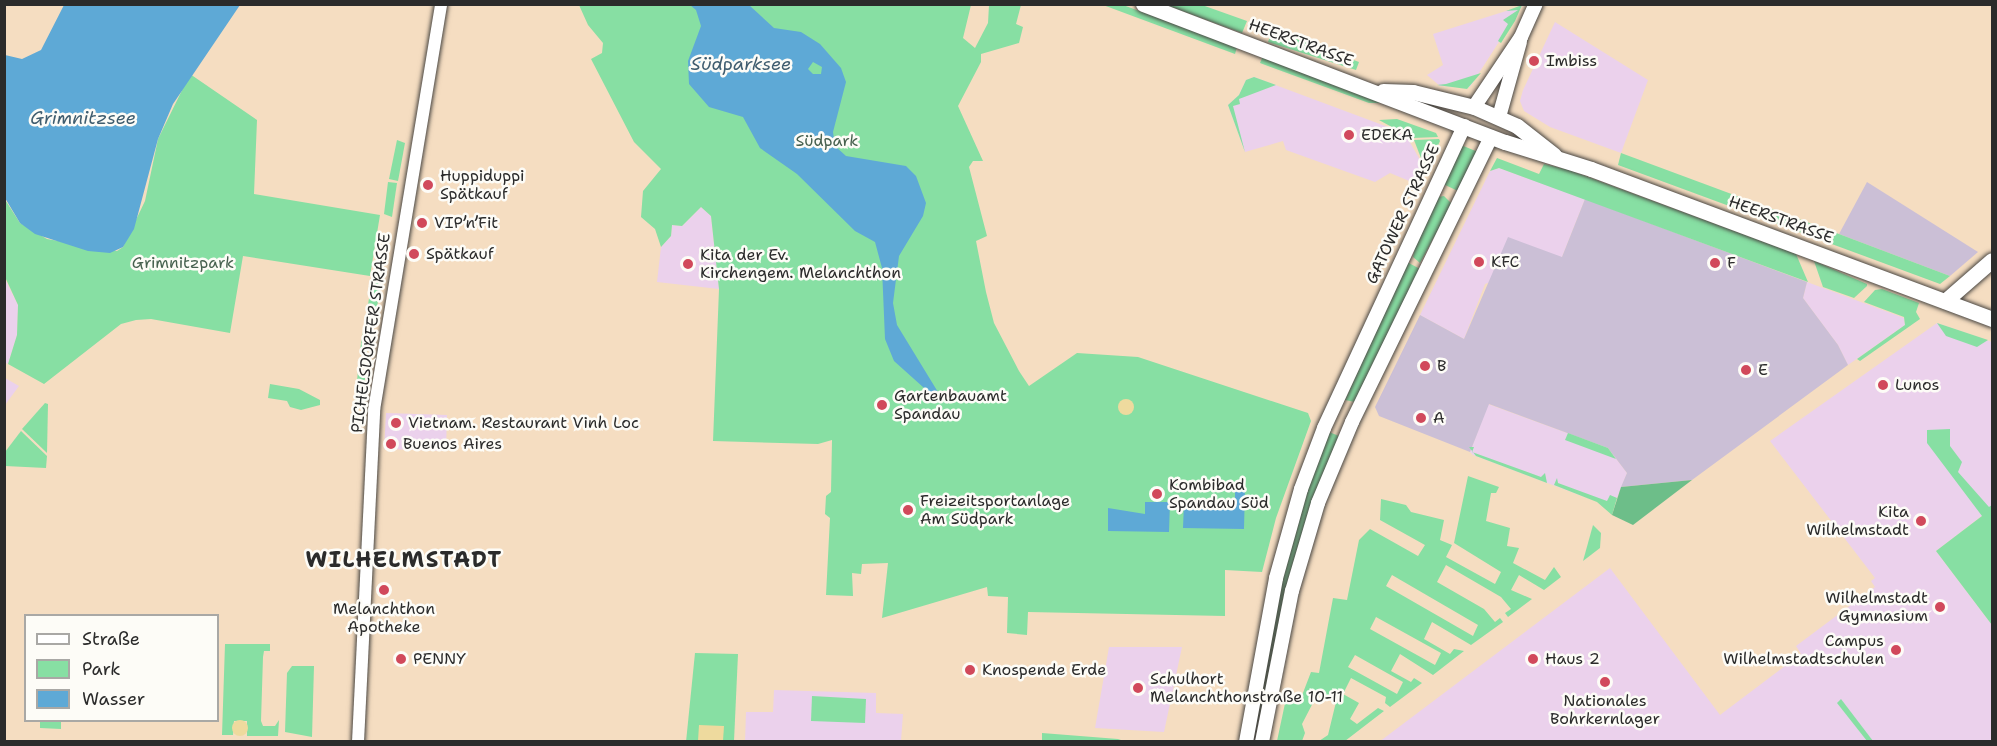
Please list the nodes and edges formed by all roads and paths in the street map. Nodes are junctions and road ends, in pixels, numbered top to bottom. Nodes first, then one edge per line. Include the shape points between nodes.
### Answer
1 (441, 4) edge
2 (1143, 4) edge
3 (1536, 4) edge
4 (1521, 37) junction
5 (1379, 91) junction
6 (1474, 107) junction
7 (1499, 117) junction
8 (1464, 126) junction
9 (1491, 137) junction
10 (1556, 156) junction
11 (1992, 260) edge
12 (1945, 301) junction
13 (1992, 319) edge
14 (1330, 414) junction
15 (1352, 422) junction
16 (358, 741) edge
17 (1246, 741) edge
18 (1262, 741) edge

1 - 16 street, PICHELSDORFER STRASSE via 374,410
2 - 5 main road, HEERSTRASSE
3 - 4 main road, GATOWER STRASSE
4 - 6 main road, GATOWER STRASSE
4 - 7 main road, GATOWER STRASSE
5 - 6 main road, HEERSTRASSE via 1413,92
5 - 8 main road, HEERSTRASSE
6 - 7 main road, HEERSTRASSE
6 - 8 main road, GATOWER STRASSE
7 - 9 main road, GATOWER STRASSE
7 - 10 main road, HEERSTRASSE
8 - 9 main road, HEERSTRASSE
8 - 14 main road, GATOWER STRASSE
9 - 10 main road, HEERSTRASSE
9 - 15 main road, GATOWER STRASSE
10 - 12 main road, HEERSTRASSE
11 - 12 main road
12 - 13 main road, HEERSTRASSE
14 - 15 main road
14 - 17 main road, GATOWER STRASSE via 1285,542
15 - 18 main road, GATOWER STRASSE via 1318,503 1298,567

